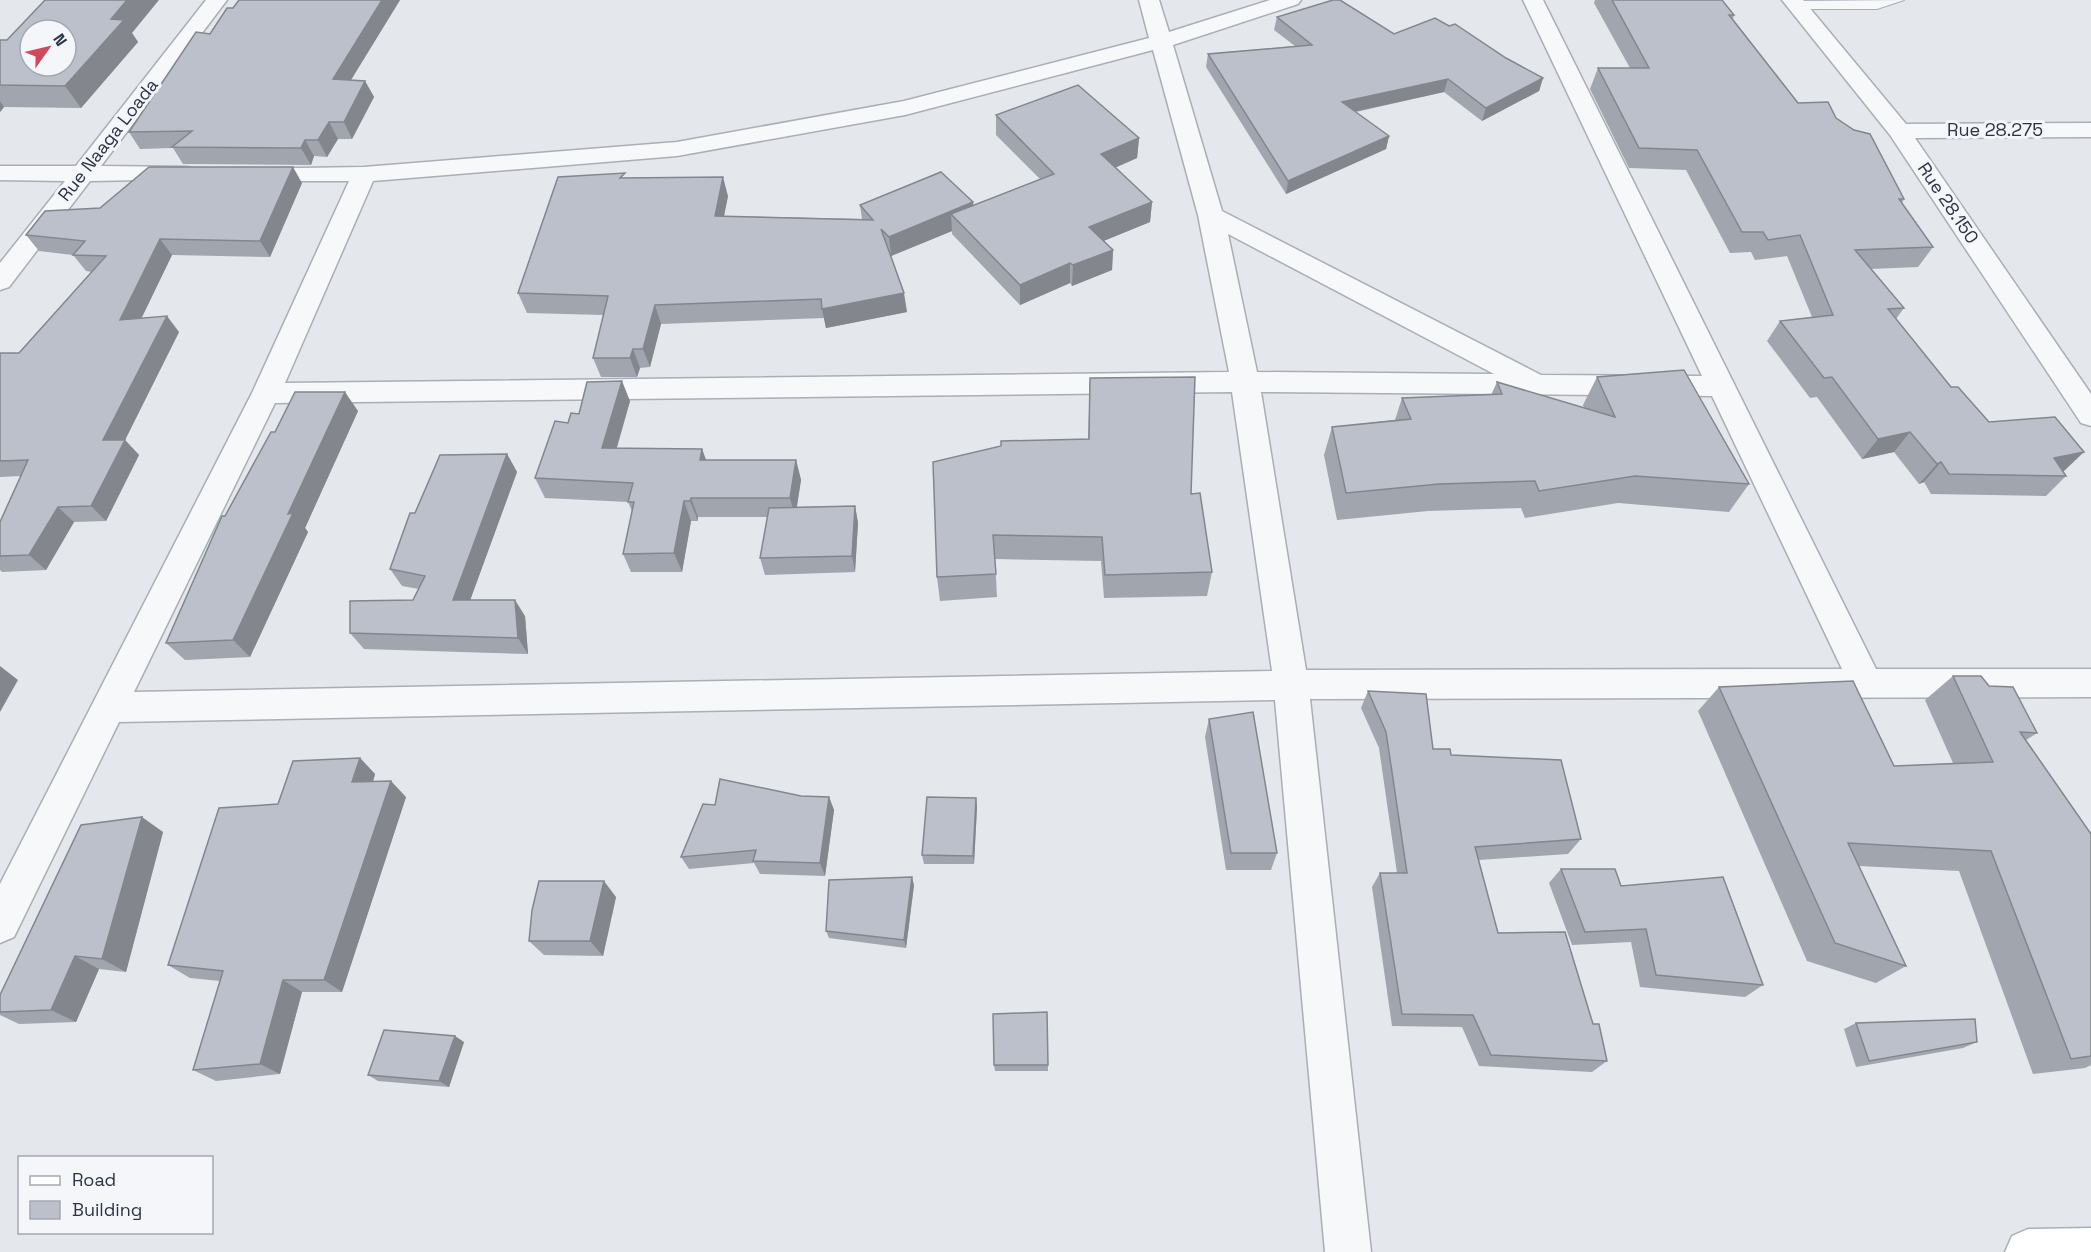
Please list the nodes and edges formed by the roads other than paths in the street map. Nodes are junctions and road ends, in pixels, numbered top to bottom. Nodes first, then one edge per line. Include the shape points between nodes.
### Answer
1 (217, 0) edge
2 (1149, 0) edge
3 (1291, 0) edge
4 (1533, 0) edge
5 (1898, 0) edge
6 (1795, 3) edge
7 (1162, 41) junction
8 (2091, 130) edge
9 (1899, 131) junction
10 (0, 173) edge
11 (81, 173) junction
12 (211, 174) edge
13 (234, 174) edge
14 (364, 174) junction
15 (1211, 215) junction
16 (0, 281) edge
17 (1245, 382) junction
18 (1538, 385) junction
19 (1721, 386) junction
20 (266, 393) junction
21 (2091, 416) edge
22 (1866, 683) junction
23 (2091, 683) edge
24 (1291, 685) junction
25 (110, 707) junction
26 (0, 924) edge
27 (2091, 1251) edge
28 (1348, 1252) edge
29 (2028, 1252) edge

1 - 11 street, Rue Naaga Loada
2 - 7 street
3 - 7 street
4 - 19 street
5 - 6 lane via 1877,5
6 - 9 street, Rue 28.150
7 - 14 street via 905,108 677,149
7 - 15 street
8 - 9 street, Rue 28.275
9 - 21 street, Rue 28.150
10 - 11 street
11 - 12 street
11 - 16 street, Rue Naaga Loada
13 - 14 street
14 - 20 street
15 - 17 street
15 - 18 street
17 - 18 street
17 - 20 street
17 - 24 street
18 - 19 street
19 - 22 street
20 - 25 street
22 - 23 street
22 - 24 street
24 - 25 street
24 - 28 street
25 - 26 street
27 - 29 main road

